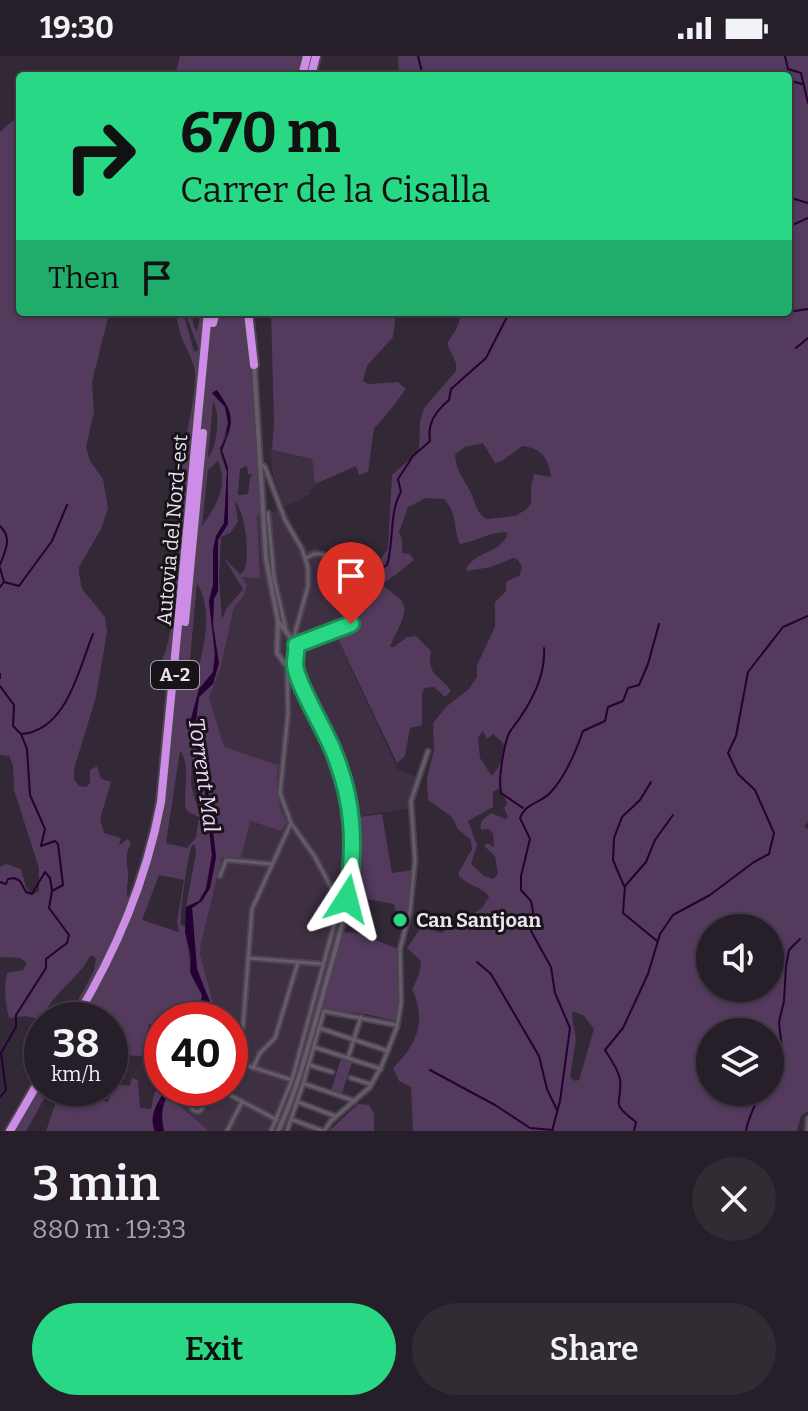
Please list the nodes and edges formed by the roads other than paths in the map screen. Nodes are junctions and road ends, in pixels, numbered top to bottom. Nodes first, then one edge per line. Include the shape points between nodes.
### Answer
1 (213, 316) edge
2 (213, 316) edge
3 (250, 316) edge
4 (254, 365) joint
5 (259, 462) junction
6 (268, 513) dead end
7 (306, 558) junction
8 (278, 621) junction
9 (279, 638) junction
10 (291, 640) junction
11 (290, 665) junction
12 (428, 751) dead end
13 (348, 801) junction
14 (291, 823) junction
15 (272, 864) junction
16 (220, 876) dead end
17 (333, 891) joint
18 (341, 900) junction
19 (248, 958) junction
20 (298, 962) junction
21 (323, 964) junction
22 (87, 1002) edge
23 (88, 1002) edge
24 (245, 1002) edge
25 (361, 1017) junction
26 (396, 1025) junction
27 (319, 1028) junction
28 (354, 1041) junction
29 (314, 1047) junction
30 (388, 1051) junction
31 (348, 1058) junction
32 (309, 1065) junction
33 (248, 1067) edge
34 (253, 1068) junction
35 (381, 1069) junction
36 (332, 1072) dead end
37 (351, 1078) dead end
38 (292, 1080) junction
39 (303, 1084) junction
40 (372, 1085) junction
41 (355, 1101) junction
42 (298, 1102) junction
43 (248, 1104) edge
44 (26, 1106) edge
45 (29, 1106) edge
46 (240, 1106) edge
47 (336, 1116) junction
48 (808, 1116) edge
49 (291, 1119) junction
50 (277, 1120) junction
51 (13, 1131) edge
52 (227, 1131) edge
53 (271, 1131) edge
54 (278, 1131) edge
55 (287, 1131) edge
56 (324, 1131) edge
57 (807, 1131) edge

1 - 23 highway, Autovia del Nord-est / A-2 via 164,817 131,926
2 - 22 highway, Autovia del Nord-est / A-2 via 161,802 136,898
3 - 4 highway
4 - 5 street
5 - 7 street
5 - 8 street via 266,559
6 - 10 street via 274,578
7 - 10 street via 308,586
7 - 10 street via 322,554 366,582 351,624
8 - 9 street
8 - 10 street
9 - 10 street
9 - 11 street via 277,653
10 - 11 street via 297,657
11 - 13 street via 333,748
11 - 13 street via 341,796
11 - 14 street via 279,783
12 - 26 street via 411,801 415,860 400,952
13 - 18 street via 354,853 349,887
14 - 15 street
14 - 17 street
15 - 16 street via 226,860
15 - 19 street via 252,909
17 - 18 street
18 - 21 street
18 - 54 street via 344,911 302,1068
19 - 20 street
19 - 24 street
20 - 21 street
20 - 34 street via 275,1038
21 - 38 street
25 - 26 street
25 - 27 street via 324,1011
25 - 28 street
26 - 30 street
27 - 28 street
27 - 29 street
28 - 30 street
28 - 31 street
29 - 31 street
29 - 32 street
30 - 35 street
31 - 35 street
32 - 36 street
32 - 39 street
33 - 34 street
34 - 38 street
35 - 40 street
37 - 40 street
38 - 50 street
39 - 41 street
39 - 42 street
40 - 41 street
41 - 47 street
42 - 47 street
42 - 49 street
43 - 50 street
44 - 51 highway
45 - 51 highway
46 - 52 street
47 - 56 street
48 - 57 street
49 - 55 street
49 - 56 street
50 - 53 street

